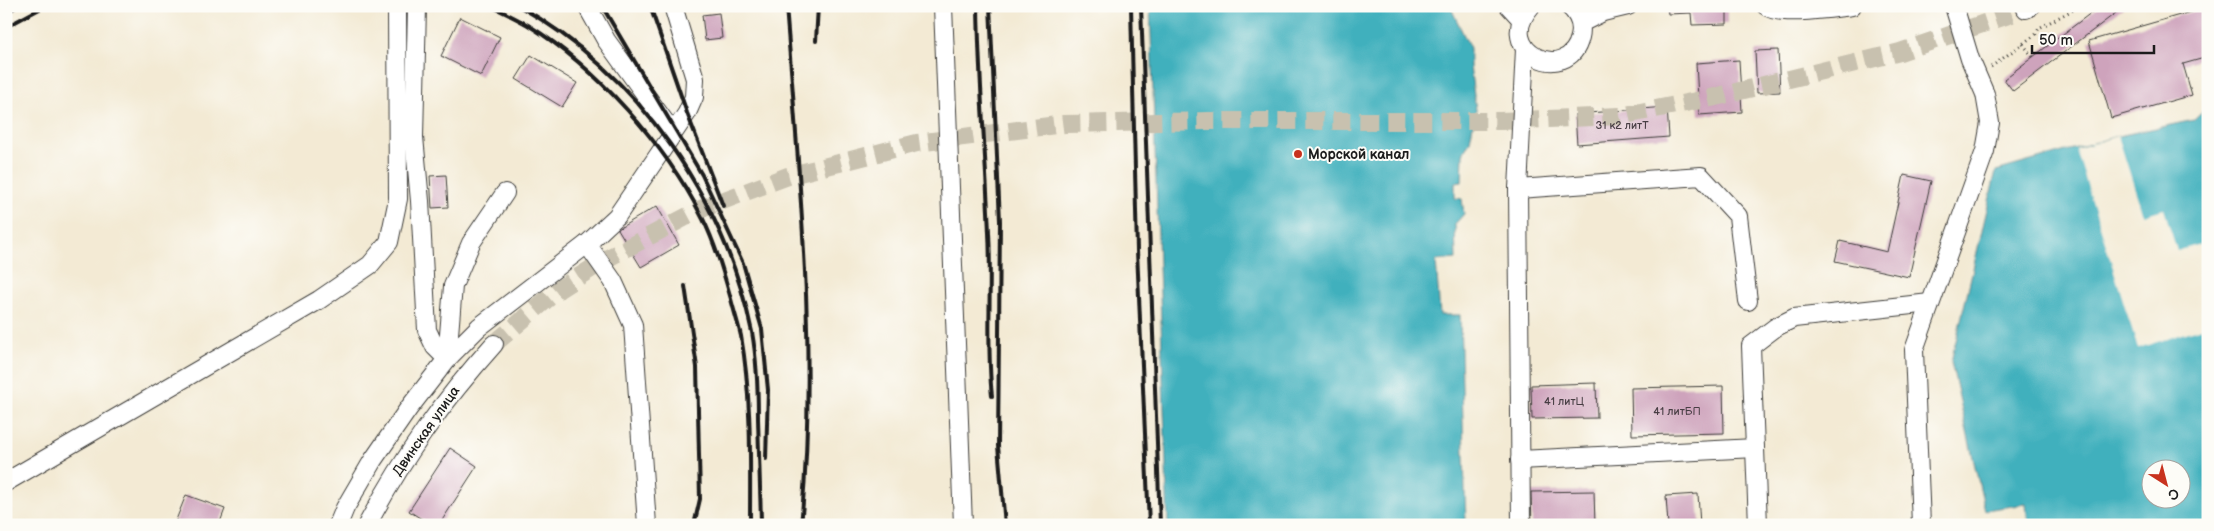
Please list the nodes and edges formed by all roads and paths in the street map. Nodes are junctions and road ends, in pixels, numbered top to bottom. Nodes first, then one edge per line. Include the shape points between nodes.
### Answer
1 (397, 6) edge
2 (417, 6) edge
3 (587, 6) edge
4 (943, 6) edge
5 (1509, 6) edge
6 (1569, 6) edge
7 (1628, 6) edge
8 (1766, 6) edge
9 (1852, 6) edge
10 (1954, 6) edge
11 (2080, 6) edge
12 (677, 7) edge
13 (1526, 13) edge
14 (1581, 23) junction
15 (2023, 44) junction
16 (1525, 49) junction
17 (2034, 56) dead end
18 (1978, 77) junction
19 (673, 134) junction
20 (1518, 189) junction
21 (504, 193) dead end
22 (587, 244) junction
23 (1748, 301) dead end
24 (1930, 303) junction
25 (494, 344) tunnel mouth
26 (447, 359) junction
27 (1755, 448) junction
28 (1520, 460) junction
29 (6, 482) edge
30 (338, 525) edge
31 (367, 525) edge
32 (647, 525) edge
33 (963, 525) edge
34 (1521, 525) edge
35 (1758, 525) edge
36 (1921, 525) edge

1 - 29 street via 398,199 389,242 370,265 319,300
2 - 26 street via 414,137 427,330 435,347
3 - 19 street via 606,40
4 - 33 street
5 - 13 street
6 - 14 street
7 - 14 street via 1603,12
8 - 9 street via 1770,10 1789,11
10 - 18 street
11 - 15 path via 2039,28
12 - 19 street via 695,79 694,97
13 - 16 street via 1519,26
14 - 16 street via 1577,47 1569,56 1546,62 1534,58
15 - 17 path
15 - 18 path
16 - 20 street
18 - 24 street via 1990,123 1985,151
19 - 22 street via 617,216
20 - 23 street via 1701,176 1738,216
20 - 28 street
21 - 26 street via 471,243 453,286
22 - 26 street via 479,327
22 - 32 street via 613,281 633,325
24 - 27 street via 1794,318 1751,346
24 - 36 street via 1914,350
25 - 31 street, Двинская улица via 424,430 391,479
26 - 30 street via 373,460
27 - 28 street
27 - 35 street
28 - 34 street

